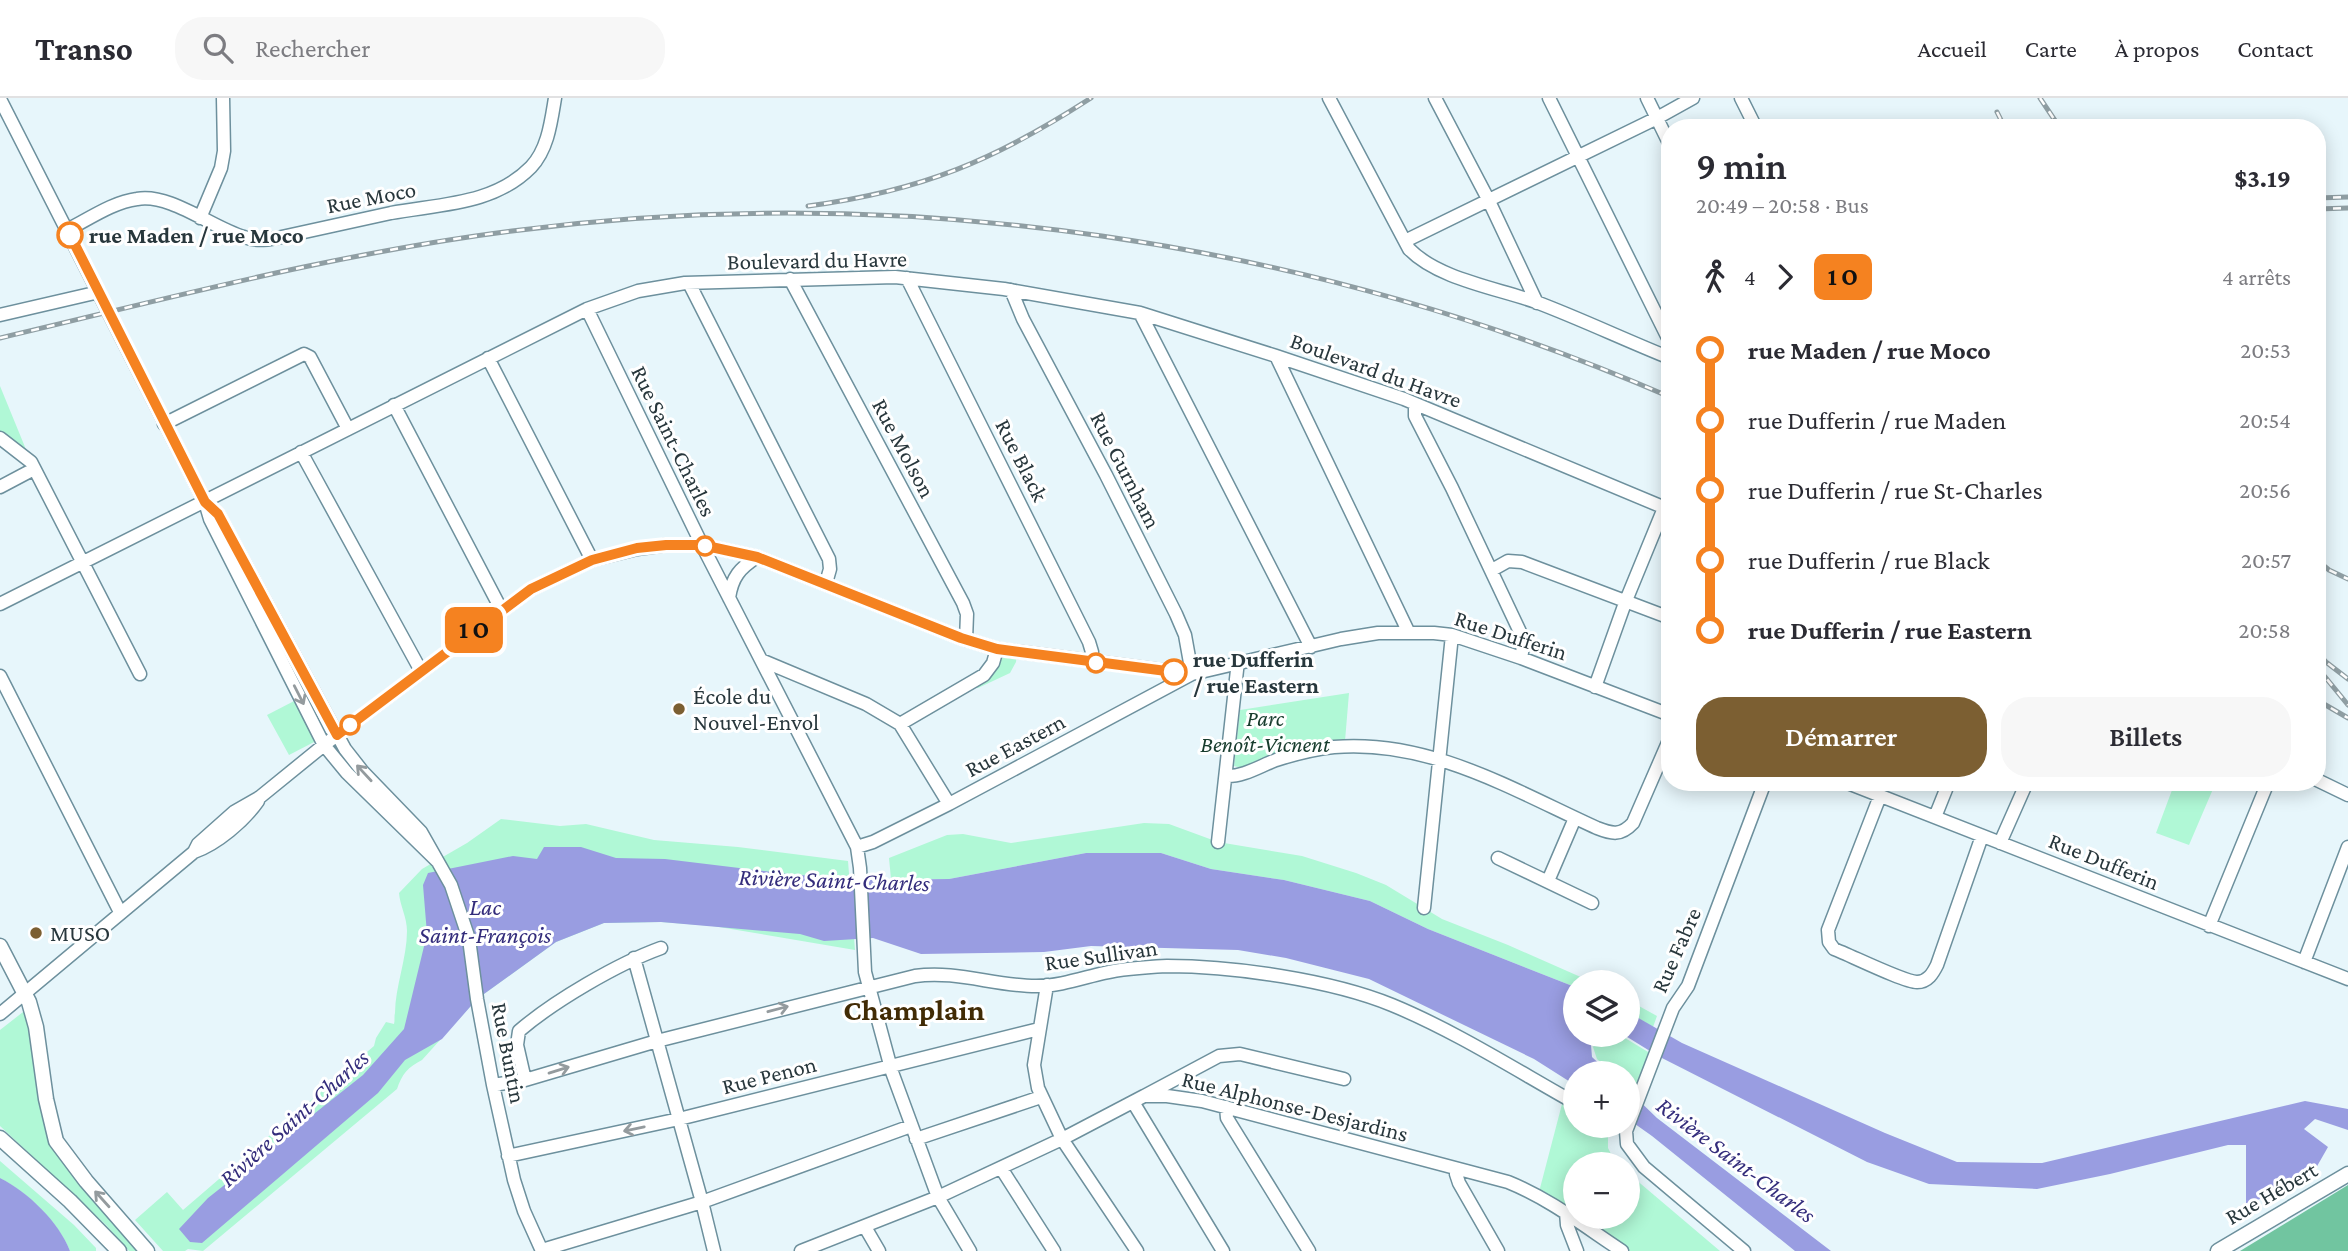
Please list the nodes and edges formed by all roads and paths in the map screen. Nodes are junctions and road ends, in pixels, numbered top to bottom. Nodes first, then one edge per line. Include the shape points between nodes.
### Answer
1 (223, 98) edge
2 (555, 98) edge
3 (1329, 98) edge
4 (1435, 98) edge
5 (1549, 98) edge
6 (1647, 98) edge
7 (1693, 98) edge
8 (1741, 98) edge
9 (0, 99) edge
10 (1657, 118) junction
11 (1752, 119) edge
12 (1661, 126) edge
13 (1578, 156) junction
14 (1488, 199) junction
15 (200, 218) junction
16 (67, 230) junction
17 (1405, 241) junction
18 (906, 278) junction
19 (790, 279) junction
20 (689, 283) junction
21 (1011, 290) junction
22 (99, 292) junction
23 (0, 301) edge
24 (1537, 303) junction
25 (587, 309) junction
26 (1140, 313) junction
27 (3, 315) edge
28 (1661, 324) edge
29 (1661, 354) edge
30 (1276, 356) junction
31 (488, 358) junction
32 (1415, 404) junction
33 (394, 405) junction
34 (164, 424) junction
35 (348, 429) junction
36 (0, 438) edge
37 (301, 452) junction
38 (34, 469) junction
39 (0, 487) edge
40 (205, 502) junction
41 (1661, 506) edge
42 (1661, 522) edge
43 (702, 545) junction
44 (757, 557) junction
45 (592, 560) junction
46 (83, 564) junction
47 (1492, 570) junction
48 (826, 583) junction
49 (729, 598) junction
50 (1626, 601) junction
51 (0, 604) edge
52 (501, 610) junction
53 (1661, 615) edge
54 (1408, 631) junction
55 (1452, 635) junction
56 (966, 640) junction
57 (1311, 647) junction
58 (997, 649) junction
59 (1521, 658) junction
60 (761, 660) junction
61 (1238, 661) junction
62 (1090, 662) junction
63 (421, 671) junction
64 (140, 674) dead end
65 (1192, 674) junction
66 (0, 676) edge
67 (1595, 687) junction
68 (1661, 712) edge
69 (900, 724) junction
70 (337, 735) junction
71 (324, 745) junction
72 (1439, 759) junction
73 (1661, 759) edge
74 (1226, 776) junction
75 (2326, 784) edge
76 (1762, 791) edge
77 (1868, 791) edge
78 (1946, 791) edge
79 (2023, 791) edge
80 (2264, 791) edge
81 (2348, 795) edge
82 (1880, 796) junction
83 (949, 804) junction
84 (1936, 817) junction
85 (1574, 818) junction
86 (1982, 836) junction
87 (1218, 842) dead end
88 (2000, 843) junction
89 (2348, 846) edge
90 (857, 847) junction
91 (1498, 858) dead end
92 (440, 865) junction
93 (1548, 881) junction
94 (1592, 903) dead end
95 (1423, 908) dead end
96 (120, 912) junction
97 (2209, 926) junction
98 (0, 946) edge
99 (660, 947) dead end
100 (634, 958) junction
101 (2304, 962) junction
102 (2348, 979) edge
103 (1047, 985) junction
104 (869, 988) junction
105 (24, 994) junction
106 (0, 1014) edge
107 (1039, 1029) junction
108 (657, 1041) junction
109 (890, 1065) junction
110 (1344, 1079) dead end
111 (525, 1080) junction
112 (492, 1085) junction
113 (1640, 1095) edge
114 (1041, 1097) junction
115 (1563, 1097) edge
116 (1139, 1099) junction
117 (1226, 1107) junction
118 (679, 1119) junction
119 (911, 1126) junction
120 (0, 1138) edge
121 (1625, 1138) edge
122 (916, 1139) junction
123 (1062, 1139) junction
124 (509, 1156) junction
125 (1000, 1168) junction
126 (1457, 1169) junction
127 (2348, 1174) edge
128 (938, 1197) junction
129 (702, 1202) junction
130 (1563, 1210) edge
131 (864, 1227) junction
132 (1569, 1229) edge
133 (1590, 1229) edge
134 (119, 1251) edge
135 (147, 1251) edge
136 (542, 1251) edge
137 (714, 1251) edge
138 (800, 1251) edge
139 (879, 1251) edge
140 (970, 1251) edge
141 (1054, 1251) edge
142 (1137, 1251) edge
143 (1223, 1251) edge
144 (1309, 1251) edge
145 (1498, 1251) edge
146 (1577, 1251) edge
147 (1622, 1251) edge
148 (1744, 1251) edge
149 (2218, 1251) edge

1 - 15 street via 221,168
2 - 15 street, Rue Moco via 551,127 533,165 472,200 259,240
3 - 17 street
4 - 14 street
5 - 13 street
6 - 10 street
7 - 10 street
8 - 11 street
9 - 16 street
10 - 12 street
10 - 13 street
13 - 14 street
13 - 28 street
14 - 17 street
14 - 24 street
15 - 16 street, Rue Moco via 153,198 138,198
16 - 22 street
17 - 24 street via 1420,260 1439,270
18 - 19 street, Boulevard du Havre
18 - 21 street, Boulevard du Havre
18 - 62 street, Rue Black via 1089,642
19 - 20 street, Boulevard du Havre
19 - 56 street, Rue Molson via 963,603
20 - 25 street, Boulevard du Havre via 638,291
20 - 48 street via 829,559
21 - 26 street, Boulevard du Havre
21 - 65 street, Rue Gurnham via 1176,614
22 - 27 street
22 - 34 street
23 - 27 street
24 - 29 street
25 - 31 street, Boulevard du Havre
25 - 43 street, Rue Saint-Charles
26 - 30 street, Boulevard du Havre
26 - 57 street
30 - 32 street, Boulevard du Havre
30 - 54 street
31 - 33 street, Boulevard du Havre
31 - 45 street
32 - 41 street, Boulevard du Havre
32 - 47 street via 1415,416
33 - 35 street, Boulevard du Havre
33 - 52 street
34 - 35 street via 304,354 310,357
34 - 40 street
35 - 37 street, Boulevard du Havre
36 - 38 street
37 - 40 street, Boulevard du Havre
37 - 63 street
38 - 39 street
38 - 46 street
40 - 46 street, Boulevard du Havre
40 - 70 street, Rue Buntin via 218,514
40 -> 71 street, Rue Buntin
42 - 50 street
43 - 44 street, Rue Dufferin
43 - 45 street, Rue Dufferin via 637,548
43 - 49 street, Rue Saint-Charles
44 - 48 street, Rue Dufferin
44 - 49 street via 738,570
45 - 52 street, Rue Dufferin via 531,589
46 - 51 street, Boulevard du Havre
46 - 64 street
47 - 50 street via 1508,561 1522,562
47 - 59 street via 1521,634
48 - 56 street, Rue Dufferin
49 - 60 street, Rue Saint-Charles
50 - 53 street
50 - 67 street
52 - 63 street, Rue Dufferin
54 - 55 street, Rue Dufferin
54 - 57 street, Rue Dufferin
55 - 59 street, Rue Dufferin
55 - 72 street
56 - 58 street, Rue Dufferin
57 - 61 street, Rue Dufferin
58 - 62 street, Rue Dufferin
58 - 69 street via 984,675
59 - 67 street, Rue Dufferin
60 - 69 street via 866,704
60 - 90 street, Rue Saint-Charles
61 - 65 street, Rue Dufferin
61 - 74 street
62 - 65 street, Rue Dufferin
63 - 70 street, Rue Dufferin
65 - 83 street, Rue Eastern
66 - 96 street
67 - 68 street, Rue Dufferin
69 - 83 street
70 - 71 street, Rue Dufferin
92 -> 70 street, Rue Buntin via 421,832 354,761
71 - 92 street, Rue Buntin
71 - 96 street, Rue Dufferin via 231,827
72 - 74 street via 1372,746 1334,747
72 - 85 street
72 - 95 street
73 - 85 street via 1627,830 1609,833
74 - 87 street
75 - 81 street
76 - 113 street, Rue Fabre via 1688,986 1673,1008
77 - 82 street, Rue Dufferin
78 - 84 street
79 - 88 street
80 - 97 street
82 - 84 street, Rue Dufferin
82 - 86 street via 1830,924 1829,942 1834,949 1918,982 1930,978 1937,965
83 - 90 street, Rue Eastern
84 - 86 street, Rue Dufferin
85 - 93 street
86 - 88 street, Rue Dufferin
88 - 97 street, Rue Dufferin
89 - 101 street
90 - 104 street, Rue Saint-Charles
91 - 93 street
92 - 112 street, Rue Buntin via 469,939
93 - 94 street
96 - 105 street, Rue Dufferin
97 - 101 street, Rue Dufferin
98 - 105 main road
99 - 100 street
100 - 108 street
100 - 111 street via 519,1031 517,1045
101 - 102 street, Rue Dufferin
103 - 104 street, Rue Sullivan via 933,974
103 - 107 street
103 - 115 street, Rue Sullivan via 1136,967 1170,966 1313,983 1392,1005
108 -> 104 street, Rue Sullivan
104 - 109 street, Rue Saint-Charles
105 - 106 street, Rue Dufferin
135 -> 105 main road via 56,1141 36,1027
107 - 109 street, Rue Penon
107 - 114 street via 1034,1074
111 -> 108 street, Rue Sullivan
108 - 118 street
109 - 118 street, Rue Penon
109 - 119 street, Rue Saint-Charles
110 - 116 street via 1229,1055 1188,1071
111 - 112 street, Rue Sullivan
112 - 124 street, Rue Buntin
114 - 122 street
114 - 123 street
116 - 117 street, Rue Alphonse-Desjardins via 1183,1097
116 - 123 street, Rue Alphonse-Desjardins
116 - 143 street
117 - 126 street, Rue Alphonse-Desjardins
117 - 144 street via 1230,1124
118 -> 124 street, Rue Penon
118 - 129 street
119 - 122 street, Rue Saint-Charles
119 - 129 street
120 - 134 main road
121 - 148 street, Rue Fabre via 1644,1167
122 - 128 street, Rue Saint-Charles
123 - 125 street, Rue Alphonse-Desjardins
123 - 142 street
124 - 136 street, Rue Buntin via 524,1211
125 - 128 street, Rue Alphonse-Desjardins
125 - 141 street
126 - 130 street, Rue Alphonse-Desjardins via 1519,1187
126 - 145 street via 1459,1183
127 - 149 main road, Rue Hébert
128 - 131 street, Rue Alphonse-Desjardins
128 - 140 street, Rue Saint-Charles
129 - 136 street
129 - 137 street
131 - 138 street, Rue Alphonse-Desjardins
131 - 139 street
132 - 146 street
133 - 147 street, Rue Alphonse-Desjardins

